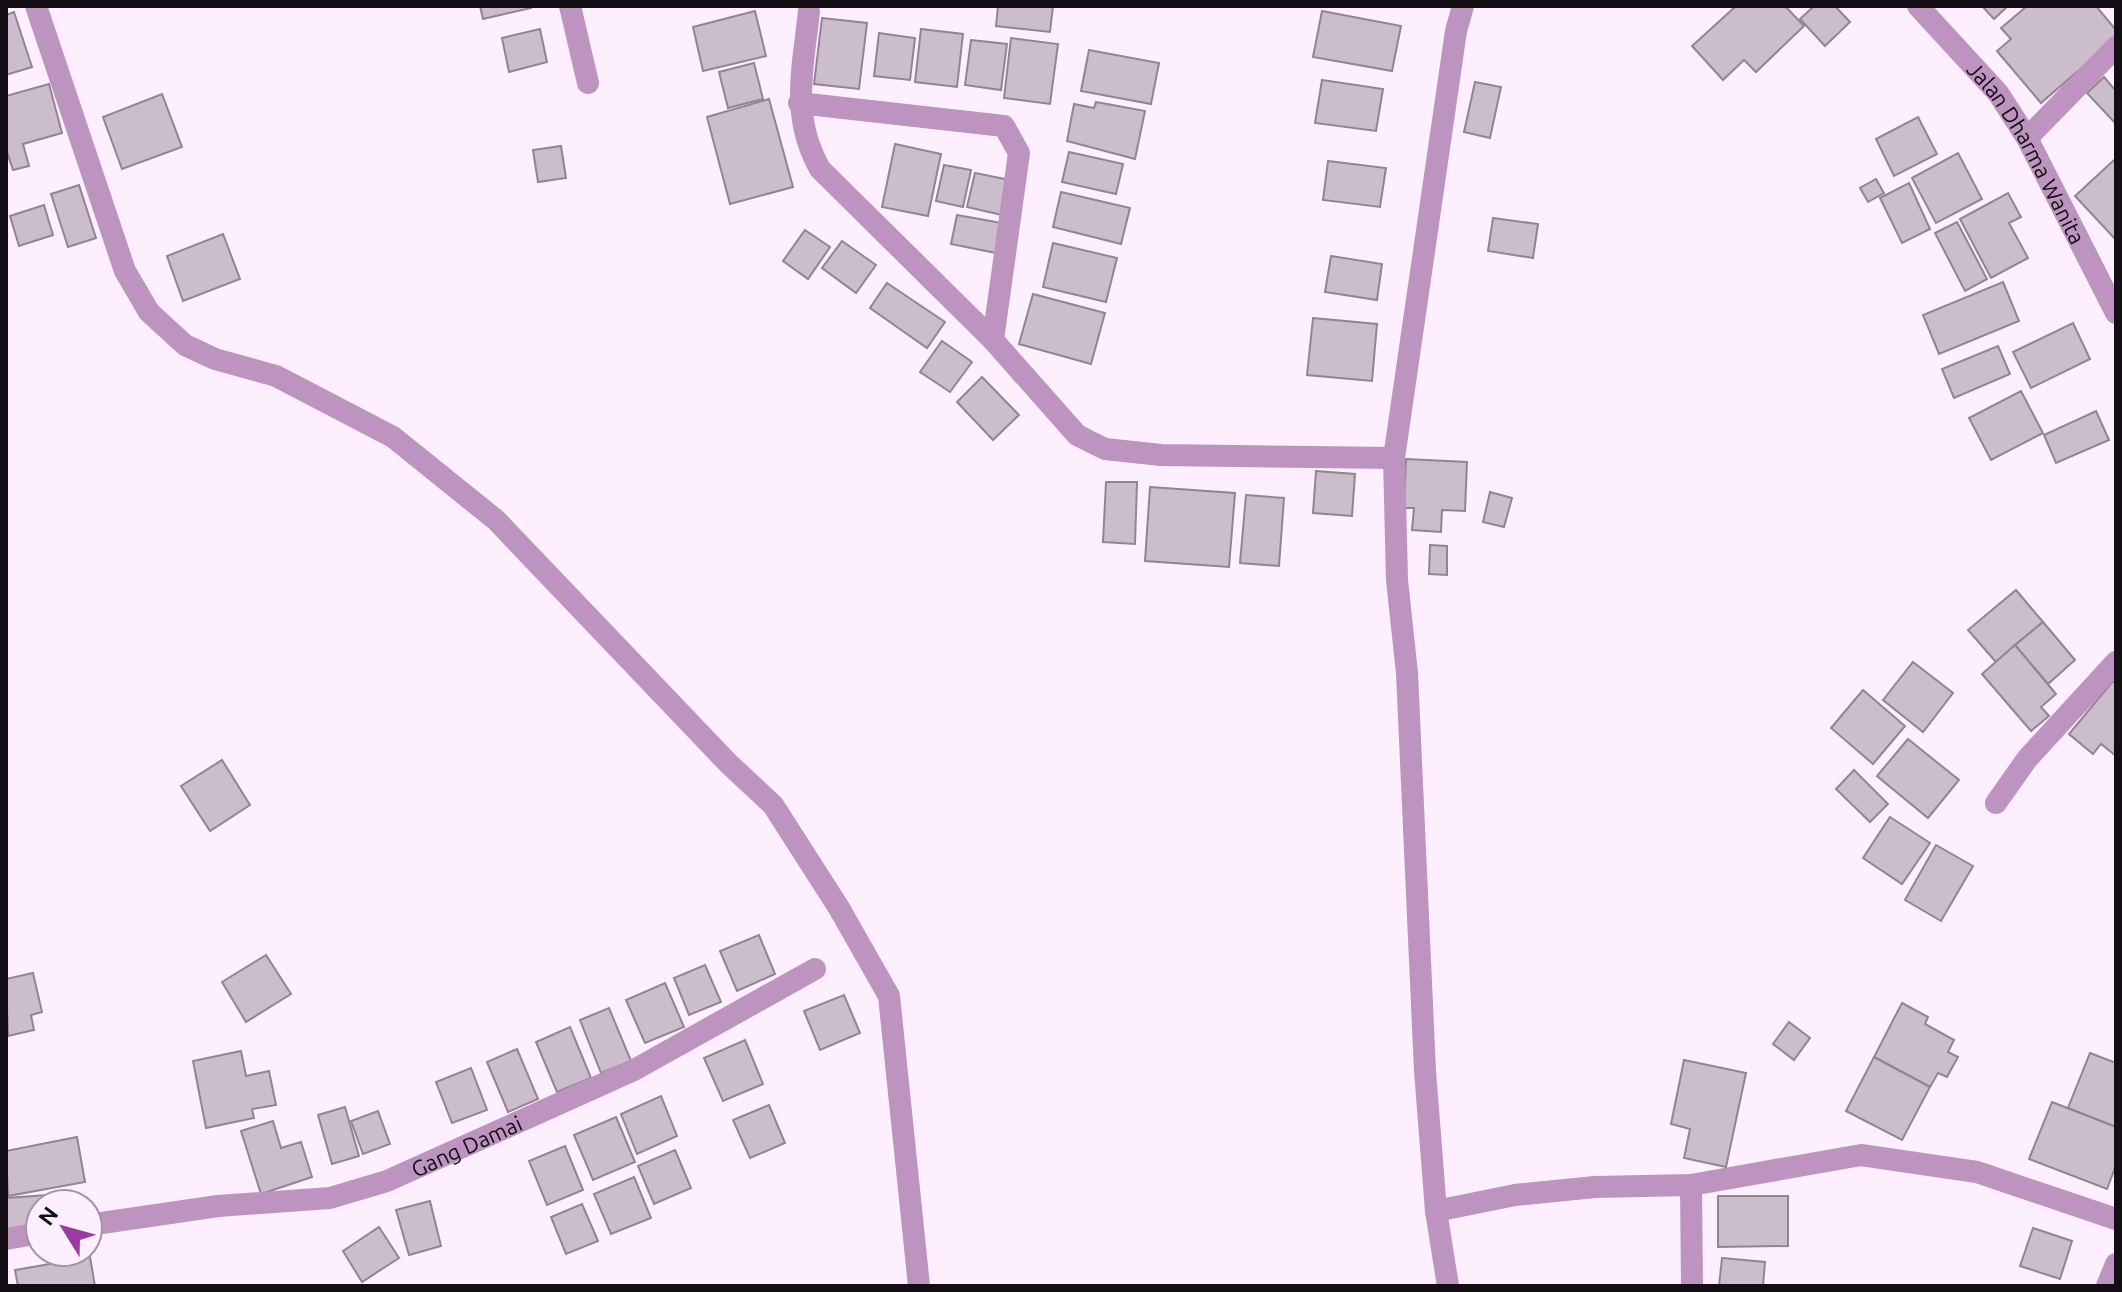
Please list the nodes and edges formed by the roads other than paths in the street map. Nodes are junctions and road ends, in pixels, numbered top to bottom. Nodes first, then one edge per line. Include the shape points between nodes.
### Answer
1 (36, 6) edge
2 (570, 6) edge
3 (1463, 6) edge
4 (1918, 6) edge
5 (809, 11) dead end
6 (2116, 47) edge
7 (588, 83) dead end
8 (799, 103) junction
9 (2027, 138) junction
10 (2116, 313) edge
11 (993, 340) junction
12 (1394, 458) junction
13 (2116, 662) edge
14 (1996, 803) dead end
15 (815, 969) dead end
16 (1691, 1185) junction
17 (1436, 1211) junction
18 (2116, 1219) edge
19 (104, 1223) edge
20 (2116, 1264) edge
21 (919, 1286) edge
22 (1448, 1286) edge
23 (1692, 1286) edge
24 (2107, 1286) edge

1 - 21 street via 125,271 149,312 185,345 276,376 393,437 496,520 773,805 889,996
2 - 7 street
3 - 12 street
4 - 9 street, Jalan Dharma Wanita via 1998,93
5 - 8 street
6 - 9 street
8 - 11 street via 806,143 820,169
8 - 11 street via 1004,126 1019,153
9 - 10 street, Jalan Dharma Wanita
11 - 12 street via 1077,435 1105,449 1161,455
12 - 17 street
13 - 14 street via 2027,759
15 - 19 street, Gang Damai via 634,1070 387,1181 330,1198 218,1206
16 - 17 street via 1541,1193
16 - 18 street via 1861,1155 1977,1172
16 - 23 street
17 - 22 street
20 - 24 street

